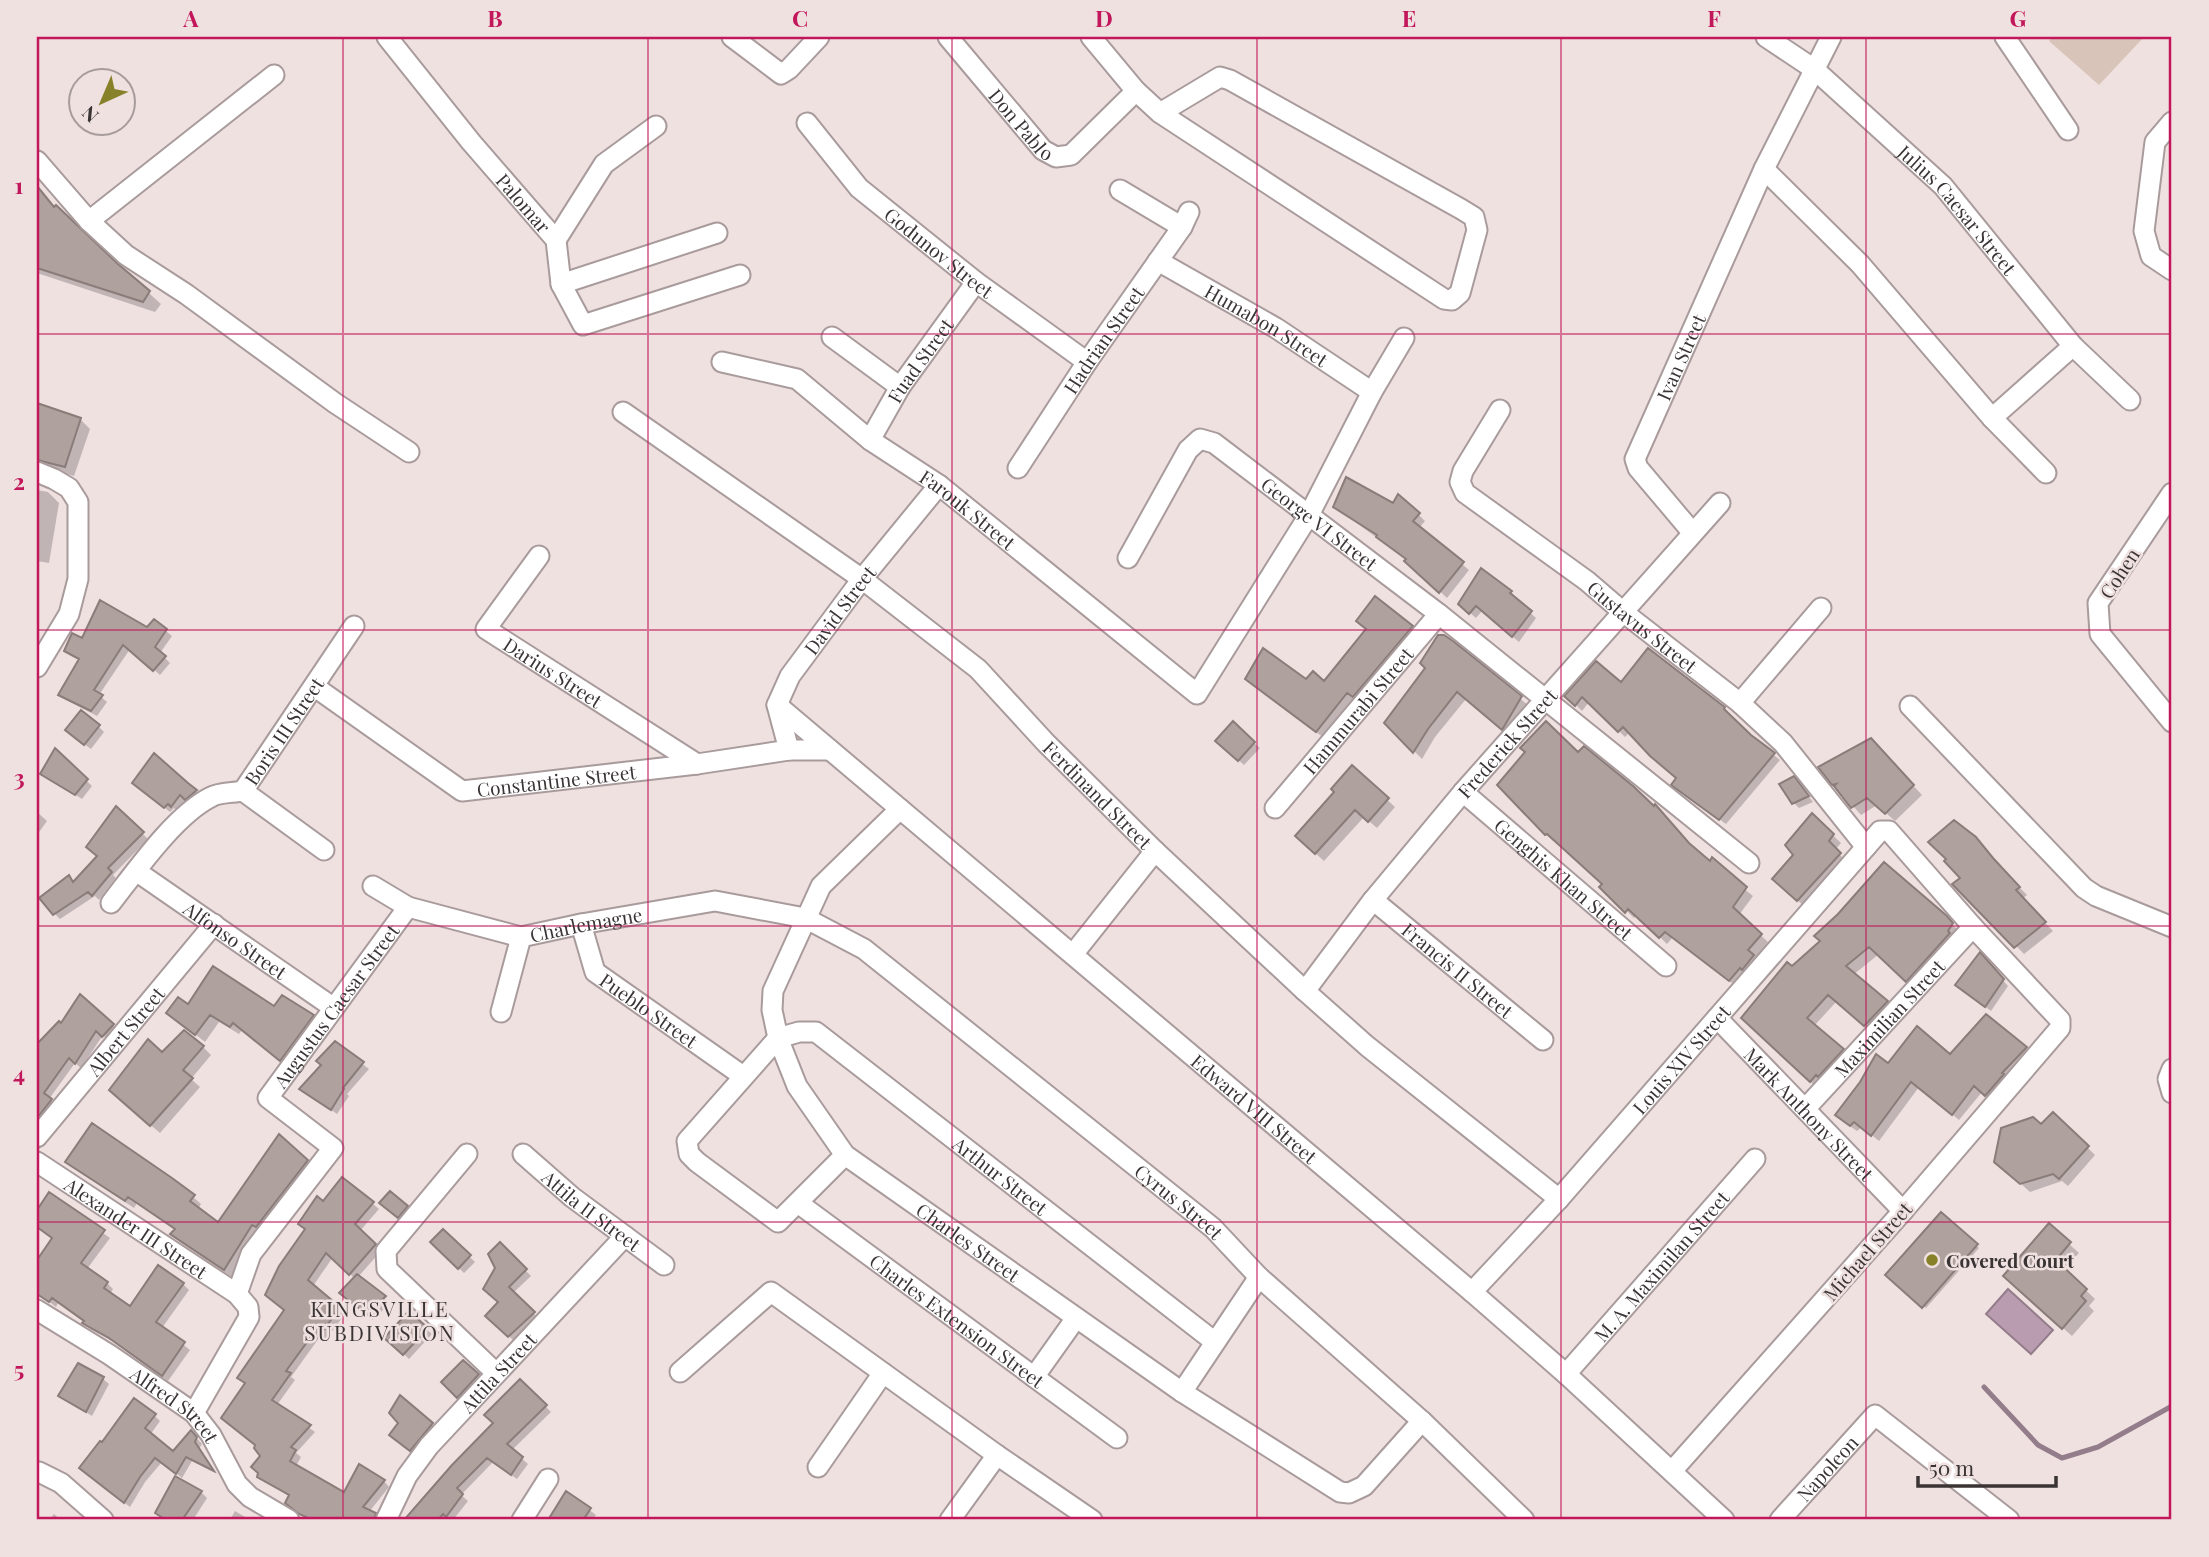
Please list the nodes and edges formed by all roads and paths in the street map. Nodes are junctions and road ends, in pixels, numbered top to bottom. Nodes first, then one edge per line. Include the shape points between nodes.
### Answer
1 (387, 37) edge
2 (732, 37) edge
3 (819, 37) edge
4 (948, 37) edge
5 (1091, 37) edge
6 (1766, 37) edge
7 (1831, 37) edge
8 (2005, 37) edge
9 (1814, 69) junction
10 (274, 75) dead end
11 (1136, 91) junction
12 (1160, 113) junction
13 (2172, 121) edge
14 (807, 123) dead end
15 (656, 126) dead end
16 (2068, 130) dead end
17 (37, 161) edge
18 (1764, 169) junction
19 (1120, 190) dead end
20 (89, 221) junction
21 (717, 233) dead end
22 (556, 240) junction
23 (1158, 261) junction
24 (2172, 270) edge
25 (740, 275) dead end
26 (976, 282) junction
27 (561, 284) junction
28 (832, 337) dead end
29 (1404, 338) dead end
30 (2073, 346) junction
31 (722, 362) dead end
32 (1087, 362) junction
33 (900, 387) junction
34 (1372, 392) junction
35 (2130, 400) dead end
36 (1500, 410) dead end
37 (624, 412) dead end
38 (1992, 418) junction
39 (870, 440) junction
40 (409, 452) dead end
41 (1018, 468) dead end
42 (37, 472) edge
43 (2046, 473) dead end
44 (939, 485) junction
45 (1720, 503) dead end
46 (2169, 506) edge
47 (1309, 515) junction
48 (1692, 532) junction
49 (539, 556) dead end
50 (1128, 558) dead end
51 (862, 579) junction
52 (1821, 608) dead end
53 (1623, 612) junction
54 (1439, 614) junction
55 (354, 626) dead end
56 (37, 667) edge
57 (315, 687) junction
58 (1545, 700) junction
59 (1740, 703) junction
60 (777, 705) junction
61 (1909, 706) dead end
62 (2172, 722) edge
63 (789, 750) junction
64 (830, 750) junction
65 (697, 764) junction
66 (243, 791) junction
67 (1463, 792) junction
68 (1275, 808) dead end
69 (900, 809) junction
70 (1866, 847) junction
71 (324, 850) dead end
72 (1155, 851) junction
73 (1749, 863) dead end
74 (136, 871) junction
75 (373, 886) dead end
76 (1373, 900) junction
77 (111, 903) dead end
78 (408, 907) junction
79 (805, 918) junction
80 (214, 923) junction
81 (582, 923) junction
82 (2172, 927) edge
83 (1973, 928) junction
84 (522, 937) junction
85 (1073, 953) junction
86 (1666, 966) dead end
87 (1305, 991) junction
88 (334, 1008) junction
89 (501, 1012) dead end
90 (1717, 1018) junction
91 (778, 1038) junction
92 (1543, 1040) dead end
93 (2172, 1069) edge
94 (743, 1076) junction
95 (2172, 1093) edge
96 (1805, 1109) junction
97 (37, 1137) edge
98 (467, 1154) dead end
99 (523, 1154) dead end
100 (845, 1155) junction
101 (1755, 1159) dead end
102 (37, 1162) edge
103 (1559, 1199) junction
104 (798, 1203) junction
105 (1903, 1211) junction
106 (625, 1236) junction
107 (664, 1265) dead end
108 (1259, 1277) junction
109 (1472, 1292) junction
110 (237, 1294) junction
111 (37, 1310) edge
112 (1076, 1318) junction
113 (1215, 1342) junction
114 (680, 1371) dead end
115 (495, 1373) junction
116 (883, 1373) junction
117 (1566, 1374) junction
118 (1034, 1377) junction
119 (1182, 1392) junction
120 (194, 1413) junction
121 (1422, 1420) junction
122 (1117, 1438) dead end
123 (997, 1455) junction
124 (818, 1467) dead end
125 (1672, 1471) junction
126 (39, 1472) dead end
127 (548, 1479) dead end
128 (103, 1520) edge
129 (289, 1520) edge
130 (386, 1520) edge
131 (523, 1520) edge
132 (950, 1520) edge
133 (1093, 1520) edge
134 (1524, 1520) edge
135 (1724, 1520) edge
136 (1780, 1520) edge
137 (2009, 1520) edge

1 - 22 street, Palomar
2 - 3 street via 781,74
4 - 11 street, Don Pablo via 1043,150 1056,157 1071,155
5 - 11 street
6 - 9 street, Julius Caesar Street
7 - 9 street
8 - 16 street
9 - 18 street
9 - 30 street, Julius Caesar Street via 1942,186
10 - 20 street
11 - 12 street
12 - 12 street via 1444,299 1452,300 1460,293 1477,230 1474,217 1461,209 1220,76
13 - 24 street via 2155,142 2144,231 2151,256
14 - 26 street, Godunov Street via 859,188
15 - 22 street via 604,164
17 - 20 street
18 - 38 street via 1860,264
18 - 48 street, Ivan Street via 1635,459
19 - 23 street, Hadrian Street via 1185,219
20 - 40 street via 126,255
21 - 27 street
22 - 27 street, Palomar
23 - 32 street, Hadrian Street
23 - 34 street, Humabon Street via 1276,328
25 - 27 street via 583,325
26 - 32 street, Godunov Street
26 - 33 street, Fuad Street
28 - 33 street
29 - 34 street
30 - 35 street, Julius Caesar Street
30 - 38 street
31 - 39 street, Farouk Street via 797,379
32 - 41 street, Hadrian Street
33 - 39 street, Fuad Street
34 - 47 street
36 - 53 street, Gustavus Street via 1463,471 1460,482 1465,493
37 - 51 street, Ferdinand Street
38 - 43 street
39 - 44 street, Farouk Street
42 - 56 street via 69,488 78,502 78,579 69,614
44 - 47 street, Farouk Street via 1197,694
44 - 51 street, David Street
45 - 48 street, Frederick Street
46 - 62 street, Cohen via 2098,603 2100,634
47 - 50 street, George VI Street via 1214,443 1200,439 1188,450
47 - 54 street, George VI Street
48 - 53 street, Frederick Street
49 - 65 street, Darius Street via 486,629
51 - 60 street, David Street via 790,676
51 - 72 street, Ferdinand Street via 978,669
52 - 59 street
53 - 58 street, Frederick Street
53 - 59 street, Gustavus Street
54 - 58 street, George VI Street
54 - 68 street, Hammurabi Street
55 - 57 street, Boris III Street
57 - 65 street, Constantine Street via 462,791
57 - 66 street, Boris III Street
58 - 67 street, Frederick Street
58 - 73 street, George VI Street
59 - 70 street, Gustavus Street via 1783,743
60 - 63 street
60 - 64 street, Edward VIII Street
61 - 82 street via 2084,888
63 - 64 street, Constantine Street
63 - 65 street, Constantine Street
64 - 69 street, Edward VIII Street
66 - 71 street
66 - 74 street, Boris III Street via 212,796 191,811
67 - 76 street, Frederick Street
67 - 86 street, Genghis Khan Street
69 - 79 street, Charles Street via 821,886
69 - 85 street, Edward VIII Street
70 - 83 street, Louis XIV Street via 1880,831 1889,831
70 - 90 street, Louis XIV Street
72 - 85 street
72 - 87 street, Ferdinand Street
74 - 77 street, Boris III Street
74 - 80 street, Alfonso Street
75 - 78 street, Charlemagne
76 - 87 street, Frederick Street
76 - 92 street, Francis II Street
78 - 84 street, Charlemagne
78 - 88 street, Augustus Caesar Street
79 - 81 street, Charlemagne via 715,901
79 - 91 street, Charles Street via 773,991
79 - 108 street, Cyrus Street via 864,949 1213,1228
80 - 88 street, Alfonso Street
80 - 97 street, Albert Street
81 - 84 street, Charlemagne
81 - 94 street, Pueblo Street via 595,972
83 - 96 street, Maximilian Street
83 - 105 street, Michael Street via 2060,1020 2060,1028
84 - 89 street
85 - 109 street, Edward VIII Street
87 - 103 street, Ferdinand Street
88 - 110 street, Augustus Caesar Street via 268,1098 333,1148 251,1254
90 - 96 street, Mark Anthony Street
90 - 103 street, Louis XIV Street
91 - 94 street
91 - 100 street, Charles Street via 797,1086
91 - 113 street, Arthur Street via 816,1032
93 - 95 street via 2168,1079
94 - 104 street via 687,1141 689,1154 778,1222
96 - 105 street, Mark Anthony Street
98 - 115 street via 386,1251 387,1269
99 - 106 street, Attila II Street
100 - 104 street
100 - 112 street, Charles Street
101 - 117 street, M. A. Maximilan Street
102 - 110 street, Alexander III Street
103 - 109 street, Louis XIV Street
104 - 118 street, Charles Extension Street
105 - 125 street, Michael Street
106 - 107 street, Attila II Street
106 - 115 street, Attila Street
108 - 113 street
108 - 121 street, Cyrus Street
109 - 117 street, Edward VIII Street
110 - 120 street via 248,1307 249,1317
111 - 120 street, Alfred Street
112 - 118 street
112 - 119 street, Charles Street
113 - 119 street
114 - 116 street via 771,1292
115 - 130 street, Attila Street via 429,1446 407,1476
116 - 123 street
116 - 124 street
117 - 125 street, Edward VIII Street
118 - 122 street, Charles Extension Street
119 - 121 street, Charles Street via 1340,1492 1364,1486
120 - 129 street, Alfred Street via 237,1484
121 - 134 street, Cyrus Street
123 - 132 street
123 - 133 street
125 - 135 street, Edward VIII Street
126 - 128 street via 61,1483
127 - 131 street
136 - 137 street, Napoleon via 1875,1415

